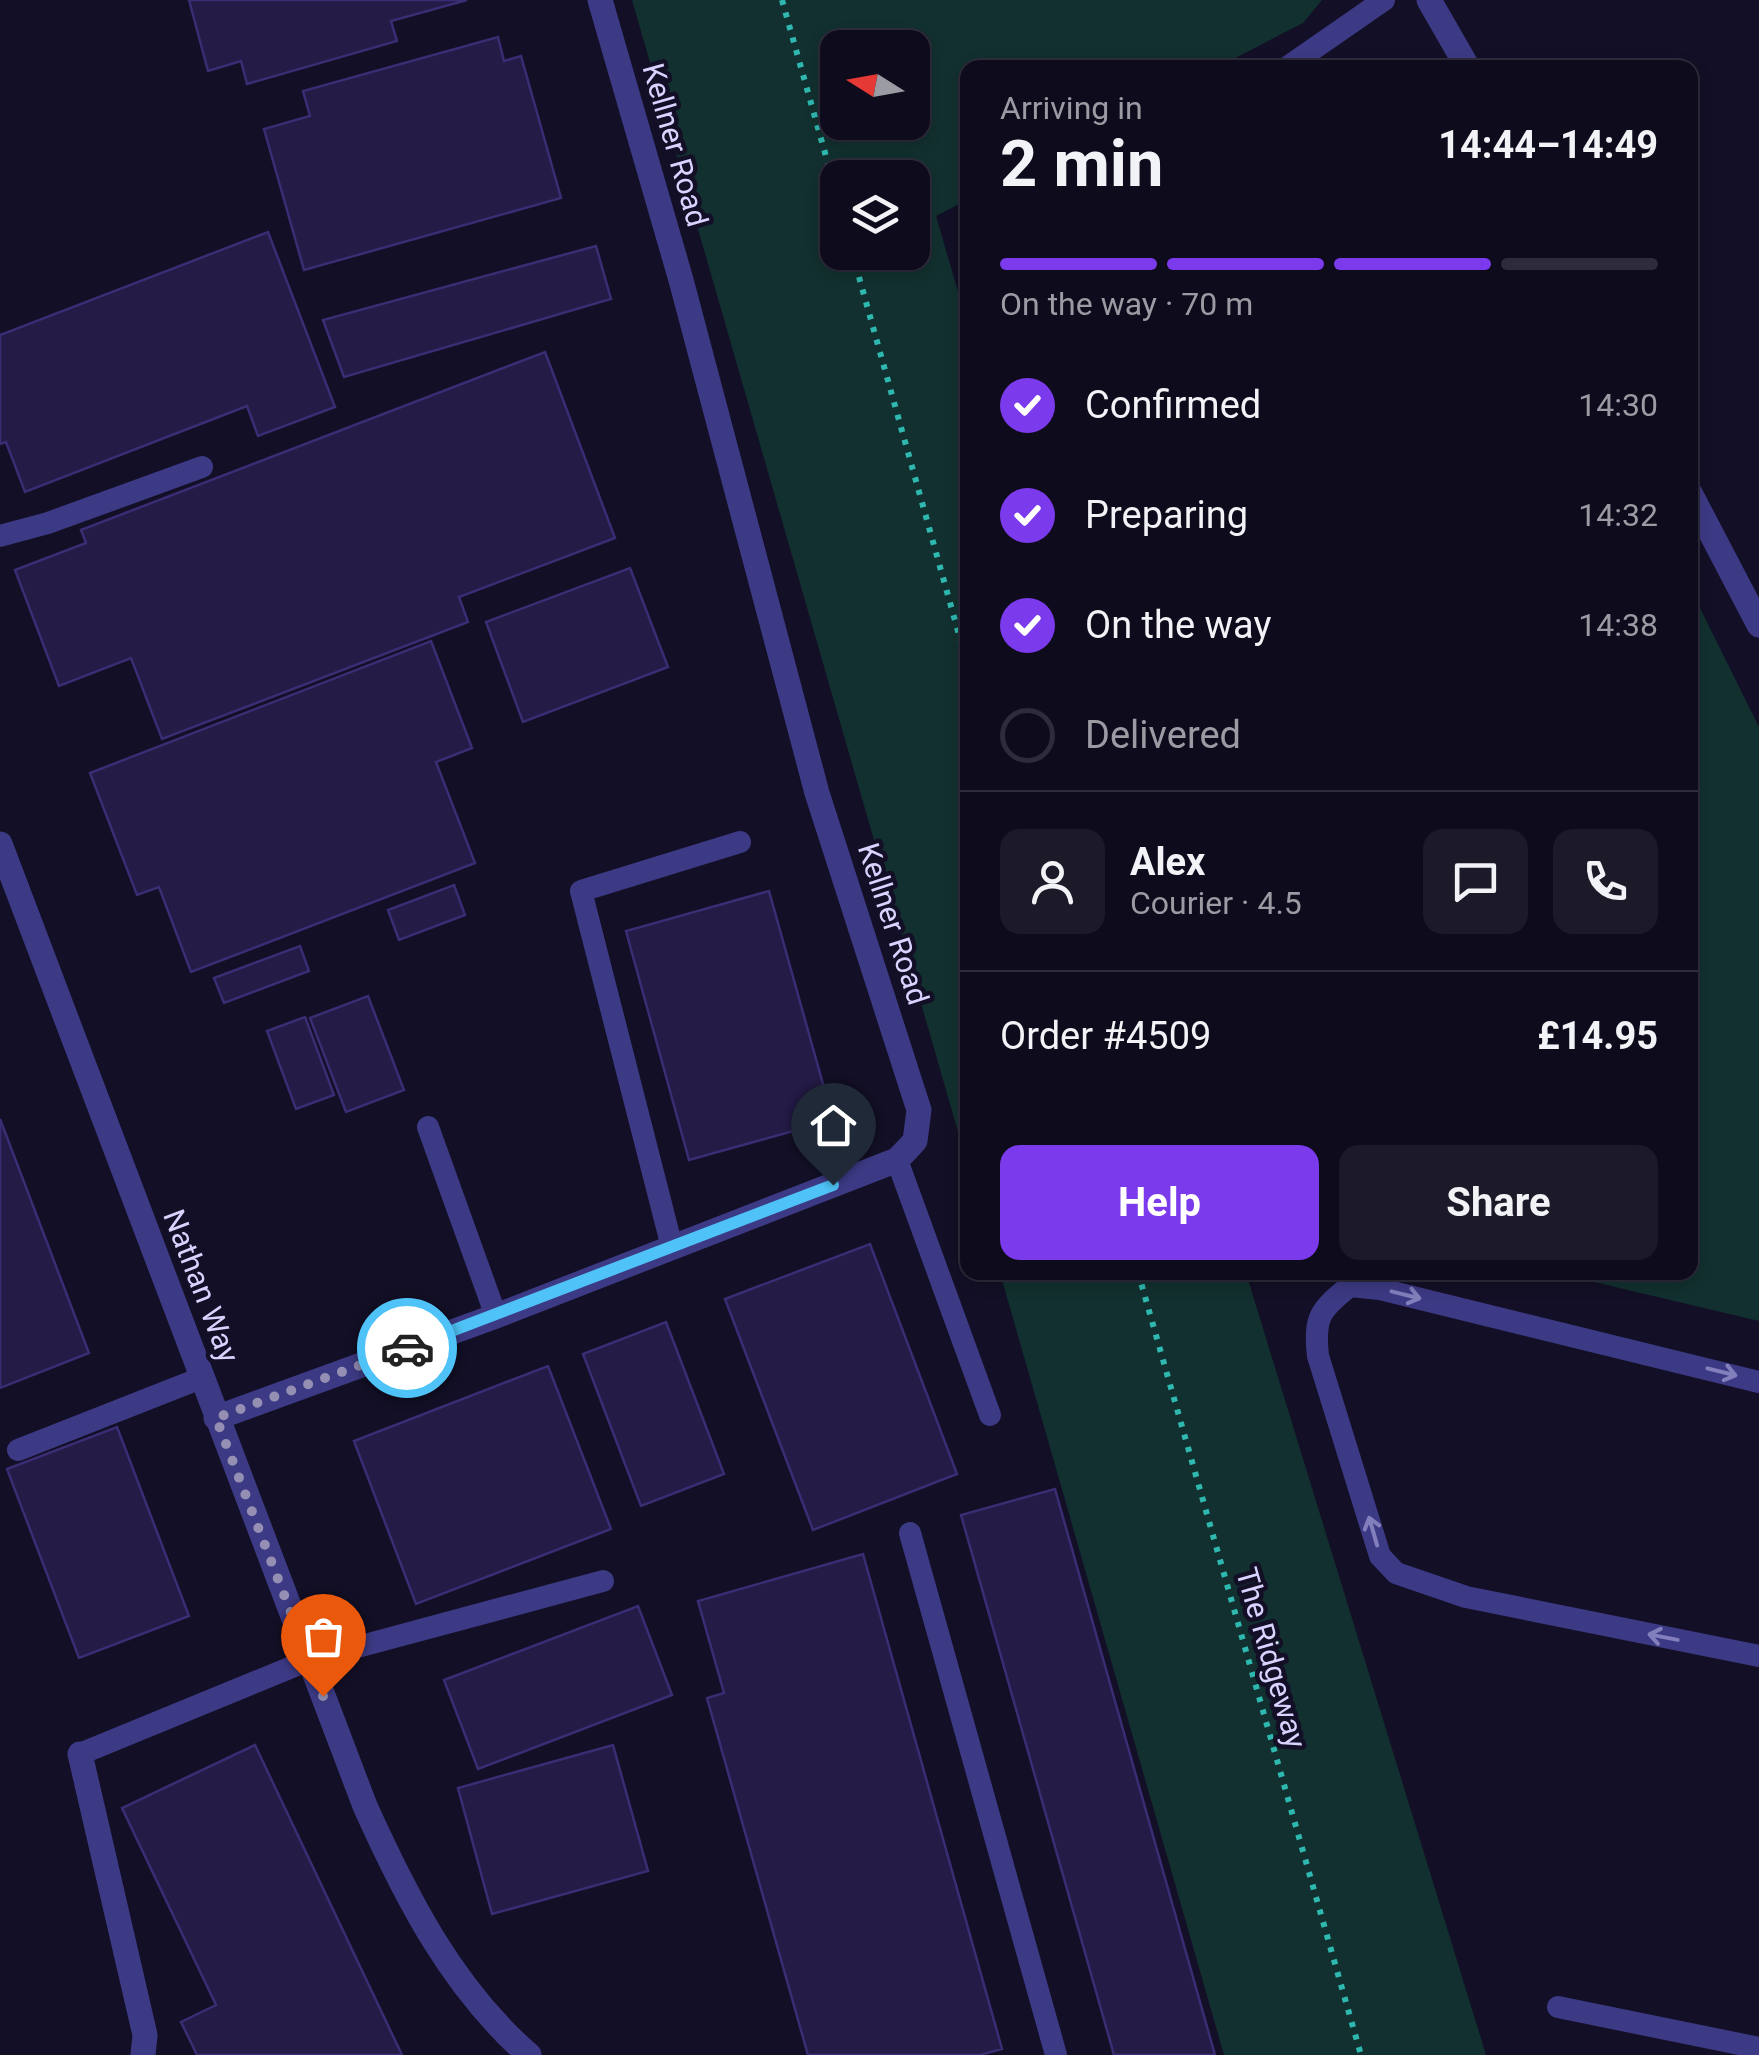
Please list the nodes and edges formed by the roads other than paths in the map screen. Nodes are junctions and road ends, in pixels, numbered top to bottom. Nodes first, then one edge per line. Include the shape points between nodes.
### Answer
1 (600, 0) edge
2 (1384, 0) edge
3 (1428, 0) edge
4 (1298, 60) edge
5 (1463, 60) edge
6 (202, 467) dead end
7 (1698, 507) edge
8 (0, 536) edge
9 (1759, 625) edge
10 (740, 842) dead end
11 (0, 844) edge
12 (428, 1127) dead end
13 (897, 1160) junction
14 (672, 1247) junction
15 (496, 1316) junction
16 (200, 1378) junction
17 (1759, 1382) edge
18 (990, 1415) dead end
19 (216, 1418) junction
20 (18, 1450) dead end
21 (910, 1533) dead end
22 (603, 1582) dead end
23 (1759, 1656) edge
24 (309, 1660) junction
25 (80, 1754) joint
26 (1558, 2007) dead end
27 (1759, 2048) edge
28 (144, 2055) edge
29 (528, 2055) edge
30 (1056, 2055) edge

1 - 13 street, Kellner Road via 817,793 919,1110 915,1141
2 - 4 lane
3 - 5 street
6 - 8 lane
7 - 9 street
10 - 14 lane via 581,891
11 - 16 street, Nathan Way
12 - 15 lane
13 - 14 street
13 - 18 lane
14 - 15 street
15 - 19 street
16 - 19 street, Nathan Way
16 - 20 lane
23 -> 17 lane via 1466,1598 1396,1573 1380,1556 1318,1356 1315,1324 1350,1286 1380,1289
19 - 24 street, Nathan Way
21 - 30 lane
22 - 24 lane
24 - 25 lane
24 - 29 street, Nathan Way via 401,1888 470,1992
25 - 28 street via 145,2035
26 - 27 lane

